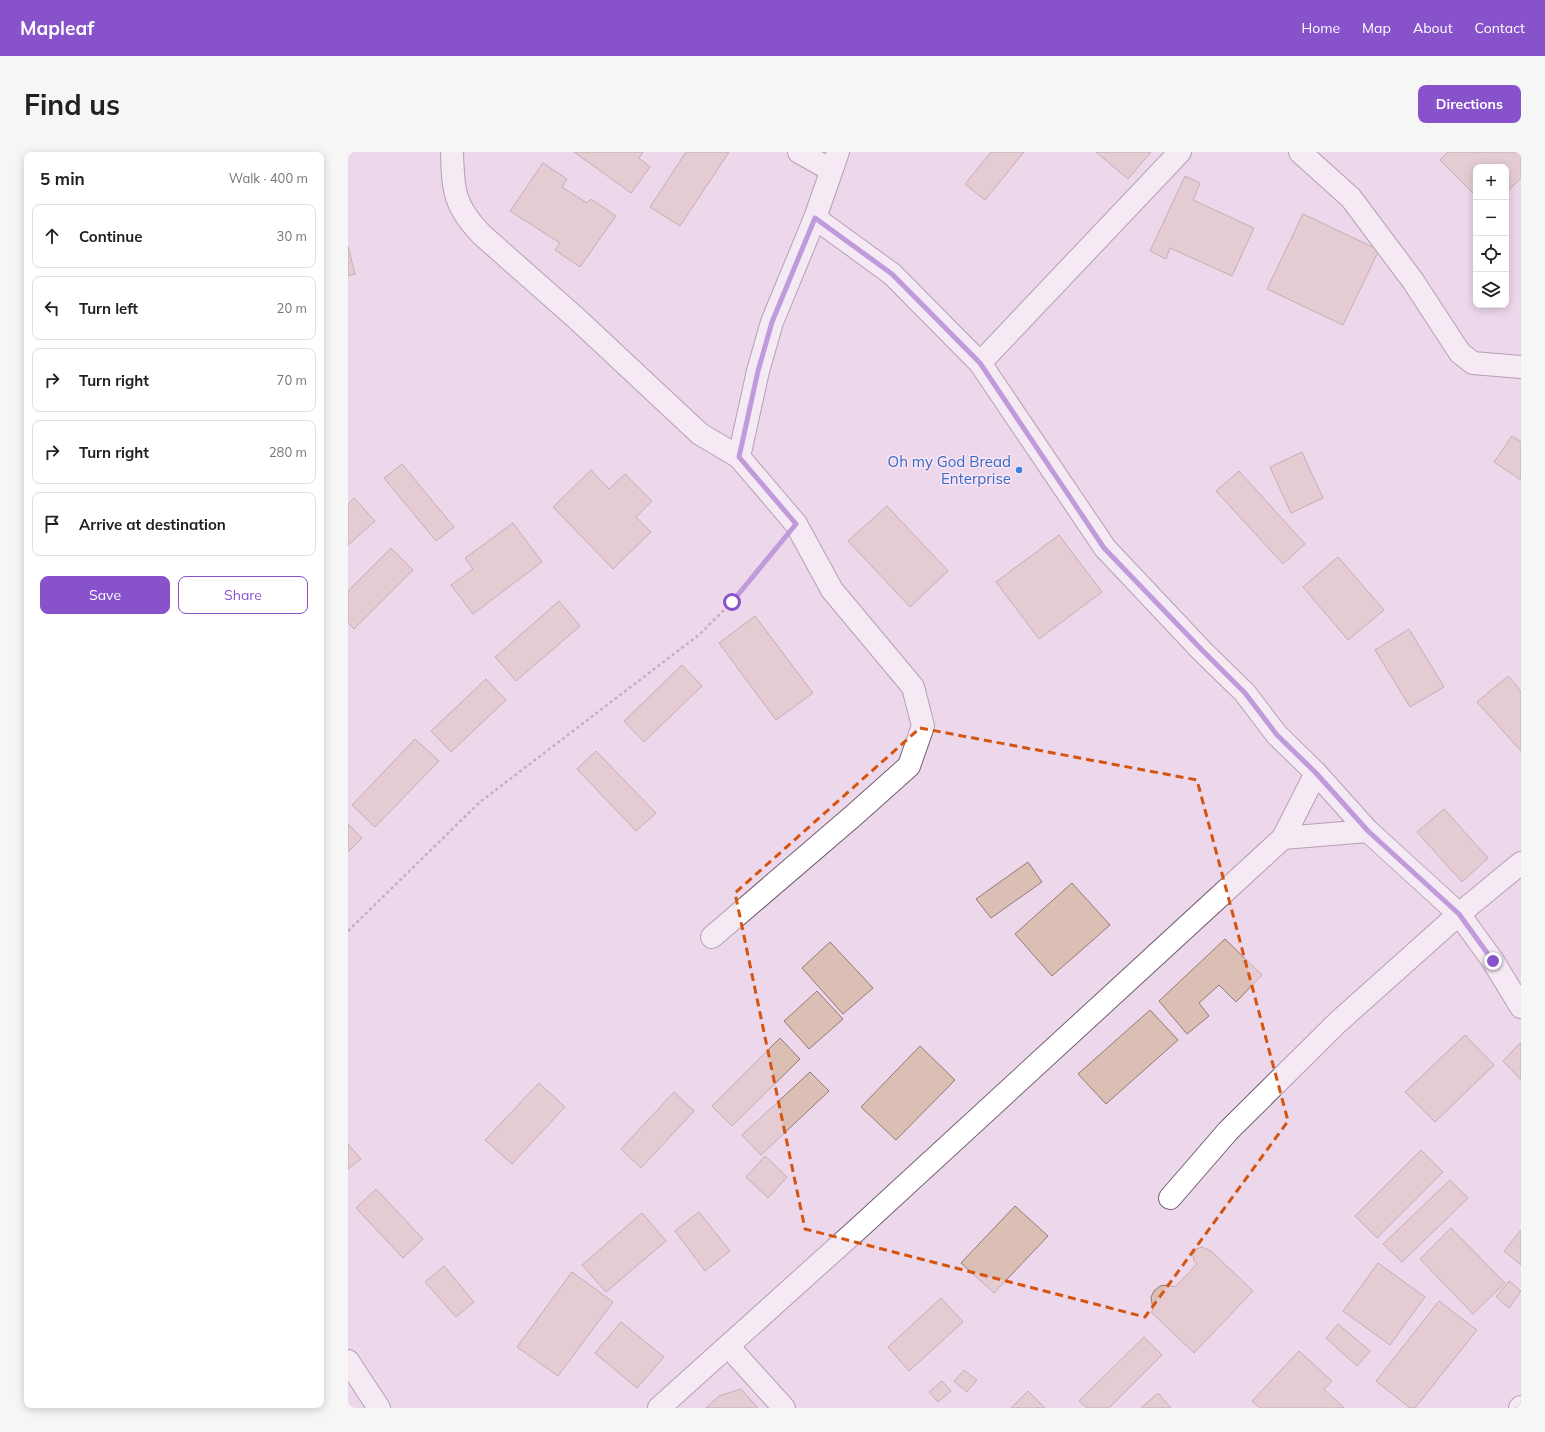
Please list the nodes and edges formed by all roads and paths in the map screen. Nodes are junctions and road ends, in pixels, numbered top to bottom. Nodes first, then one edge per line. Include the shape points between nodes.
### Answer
1 (452, 152) edge
2 (799, 152) edge
3 (1180, 152) edge
4 (1300, 152) edge
5 (835, 161) edge
6 (815, 218) junction
7 (980, 363) junction
8 (1521, 367) edge
9 (739, 457) junction
10 (796, 524) junction
11 (1316, 773) junction
12 (1368, 831) junction
13 (1283, 838) junction
14 (1521, 862) edge
15 (1459, 914) junction
16 (348, 931) edge
17 (712, 937) dead end
18 (1521, 1006) edge
19 (1170, 1198) dead end
20 (728, 1346) junction
21 (348, 1361) edge
22 (379, 1408) edge
23 (659, 1408) edge
24 (784, 1408) edge

1 - 9 street via 453,183 457,202 477,230 700,434
2 - 5 street
3 - 7 street
4 - 8 street via 1351,198 1413,281 1460,353 1473,363
5 - 6 street
6 - 7 street via 892,274
6 - 9 street via 772,322
7 - 11 street via 1104,548 1245,693 1277,735
9 - 10 street
10 - 16 path via 732,602 700,634 480,802
10 - 17 street via 832,590 913,687 923,726 909,766
11 - 12 street
11 - 13 street
12 - 13 street
12 - 15 street
13 - 20 street
14 - 15 street
15 - 18 street
15 - 19 street via 1273,1084
20 - 23 street
20 - 24 street
21 - 22 street

